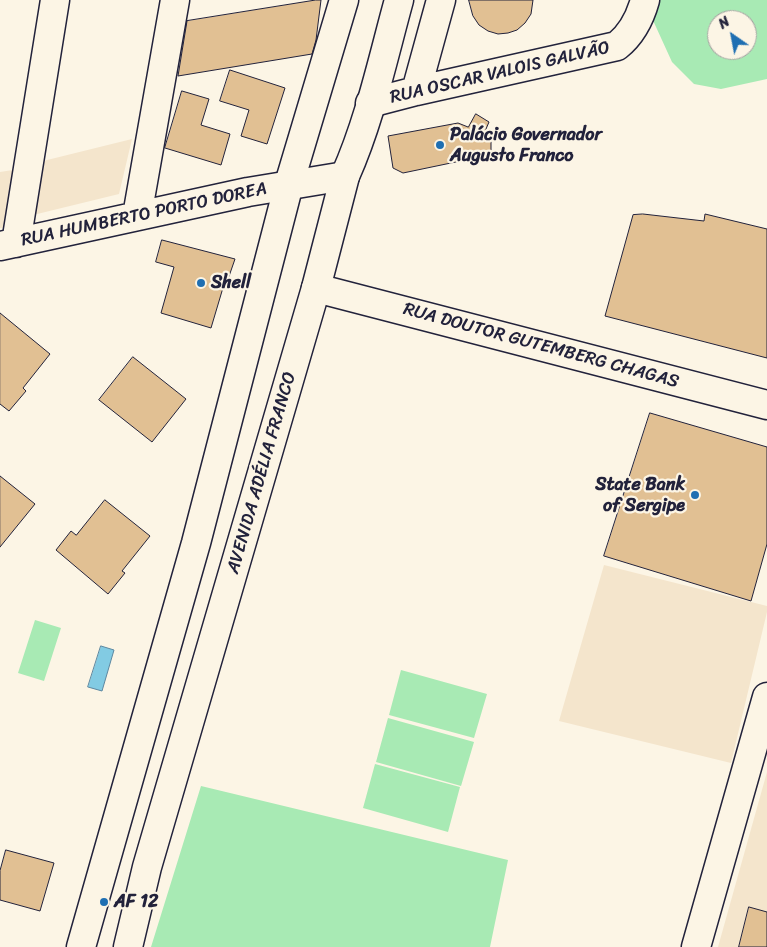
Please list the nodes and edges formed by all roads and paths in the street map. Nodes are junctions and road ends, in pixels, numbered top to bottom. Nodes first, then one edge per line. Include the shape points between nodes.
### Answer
1 (55, 0) edge
2 (175, 0) edge
3 (344, 0) edge
4 (399, 0) edge
5 (442, 0) edge
6 (643, 6) edge
7 (416, 91) junction
8 (370, 103) junction
9 (345, 176) junction
10 (289, 184) junction
11 (137, 216) junction
12 (8, 245) edge
13 (316, 288) junction
14 (767, 405) edge
15 (767, 697) edge
16 (81, 947) edge
17 (128, 947) edge
18 (696, 947) edge

1 - 12 main road
2 - 11 main road
3 - 10 main road
4 - 8 main road, AVENIDA ADÉLIA FRANCO
5 - 7 main road
6 - 7 main road, RUA OSCAR VALOIS GALVÃO via 626,38 617,46
7 - 8 main road, RUA OSCAR VALOIS GALVÃO
8 - 9 main road, AVENIDA ADÉLIA FRANCO
9 - 10 main road, RUA HUMBERTO PORTO DOREA
9 - 13 main road, AVENIDA ADÉLIA FRANCO
10 - 11 main road, RUA HUMBERTO PORTO DOREA
10 - 16 main road via 196,543
11 - 12 main road, RUA HUMBERTO PORTO DOREA
13 - 14 main road, RUA DOUTOR GUTEMBERG CHAGAS
13 - 17 main road, AVENIDA ADÉLIA FRANCO via 147,867
15 - 18 main road

